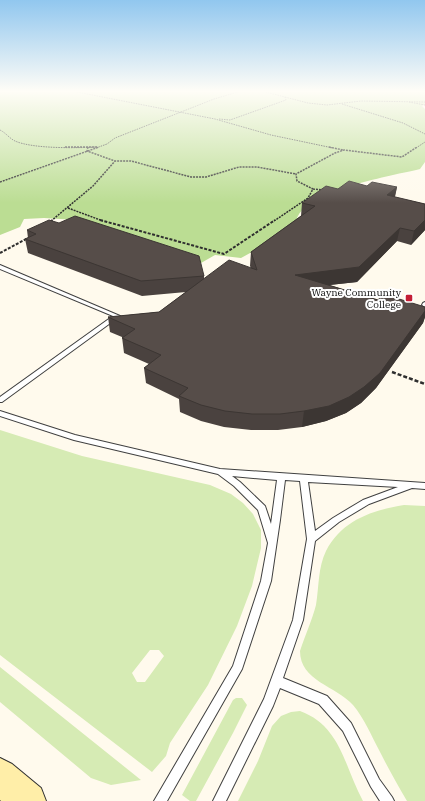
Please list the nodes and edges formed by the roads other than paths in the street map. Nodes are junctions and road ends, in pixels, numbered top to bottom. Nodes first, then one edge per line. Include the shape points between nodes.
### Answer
1 (0, 267) edge
2 (0, 400) edge
3 (0, 413) edge
4 (220, 472) junction
5 (281, 477) junction
6 (304, 479) junction
7 (413, 485) junction
8 (425, 486) edge
9 (311, 539) junction
10 (272, 546) junction
11 (276, 681) junction
12 (0, 776) edge
13 (28, 801) edge
14 (160, 801) edge
15 (219, 801) edge
16 (388, 801) edge

1 - 2 lane via 118,316
3 - 4 lane via 74,437
4 - 5 lane
4 - 10 lane via 262,508
5 - 6 lane
5 - 10 lane
6 - 7 lane
6 - 9 lane
7 - 8 lane
7 - 9 lane via 366,502
9 - 11 lane via 298,620
10 - 14 lane via 266,581 237,669
11 - 15 lane via 269,702
11 - 16 lane via 323,700 347,727 375,783
12 - 13 main road

